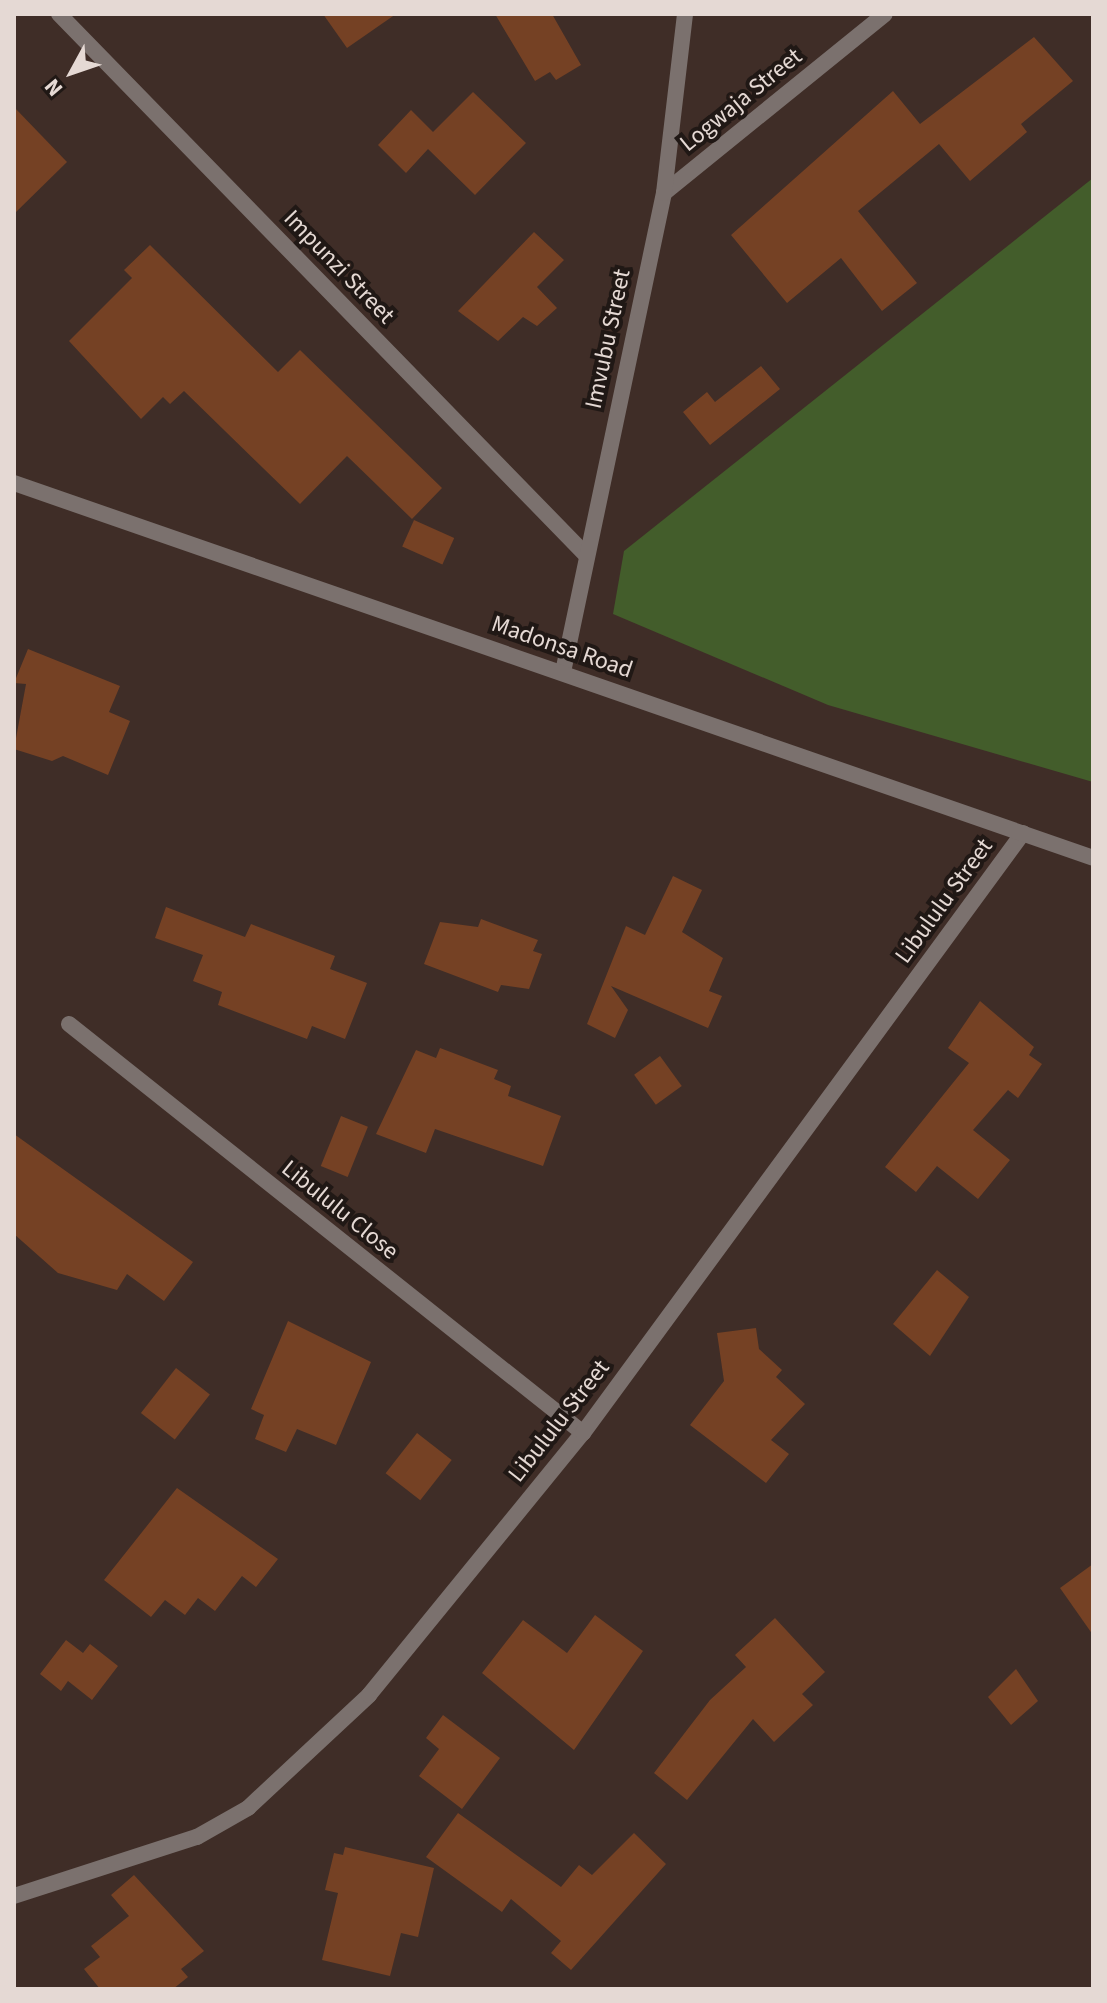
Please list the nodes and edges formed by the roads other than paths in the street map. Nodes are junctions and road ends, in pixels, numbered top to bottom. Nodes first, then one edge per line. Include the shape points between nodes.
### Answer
1 (59, 14) edge
2 (685, 14) edge
3 (885, 14) edge
4 (664, 193) junction
5 (14, 483) edge
6 (585, 554) junction
7 (563, 672) junction
8 (1023, 833) junction
9 (1093, 858) edge
10 (69, 1024) dead end
11 (583, 1433) junction
12 (14, 1896) edge

1 - 6 street, Impunzi Street
2 - 4 street, Imvubu Street
3 - 4 street, Logwaja Street
4 - 6 street, Imvubu Street
5 - 7 street, Madonsa Road
6 - 7 street, Imvubu Street
7 - 8 street, Madonsa Road
8 - 9 street, Madonsa Road
8 - 11 street, Libululu Street
10 - 11 street, Libululu Close
11 - 12 street, Libululu Street via 369,1695 248,1808 197,1837

